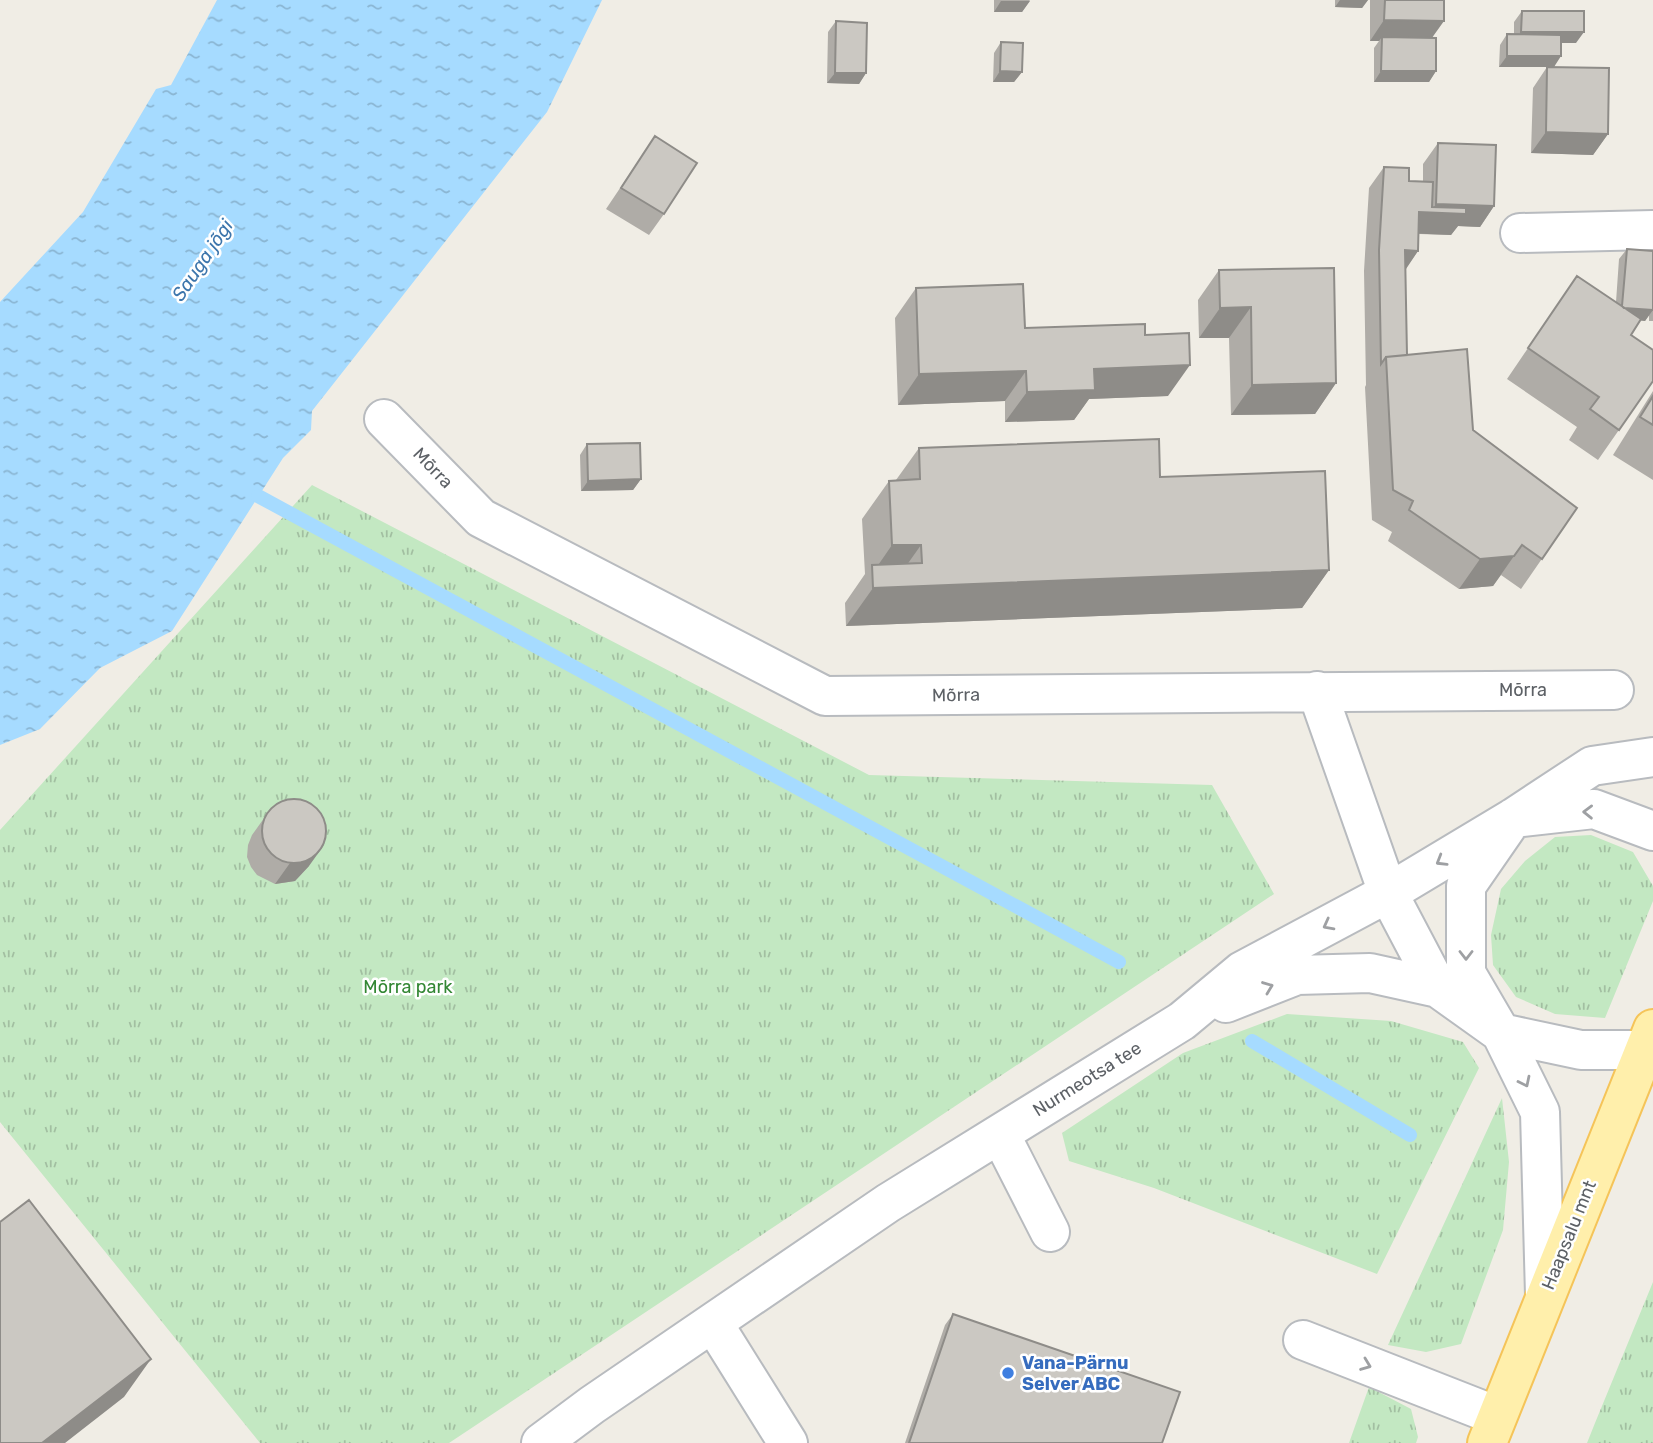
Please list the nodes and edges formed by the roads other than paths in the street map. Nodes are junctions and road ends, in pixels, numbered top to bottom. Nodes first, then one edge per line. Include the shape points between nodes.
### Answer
1 (1653, 230) edge
2 (1520, 233) dead end
3 (384, 419) dead end
4 (1614, 690) dead end
5 (1317, 691) junction
6 (1653, 757) edge
7 (1513, 818) junction
8 (1653, 831) edge
9 (1388, 893) junction
10 (1438, 988) junction
11 (1182, 1021) junction
12 (1501, 1033) junction
13 (1648, 1040) edge
14 (1000, 1134) junction
15 (1050, 1232) dead end
16 (1545, 1295) junction
17 (713, 1322) junction
18 (1303, 1340) dead end
19 (1492, 1430) edge
20 (541, 1443) edge
21 (788, 1443) edge

1 - 2 street
3 - 5 street, Mõrra via 481,518 825,696
4 - 5 street, Mõrra
5 - 9 street
6 - 7 street, Nurmeotsa tee via 1592,766
8 -> 7 street via 1594,809
7 -> 9 street, Nurmeotsa tee
7 -> 12 street via 1466,886 1466,973
9 - 10 street
9 -> 11 street, Nurmeotsa tee via 1242,971
11 -> 10 street via 1297,975 1370,973
10 - 12 street
11 - 14 street, Nurmeotsa tee
12 - 13 street via 1581,1050
12 -> 16 street via 1540,1112
13 - 16 main road, Haapsalu mnt
14 - 15 street
14 - 17 street, Nurmeotsa tee via 888,1203
16 - 19 main road, Haapsalu mnt
17 - 20 street, Nurmeotsa tee
17 - 21 street
18 -> 19 street

